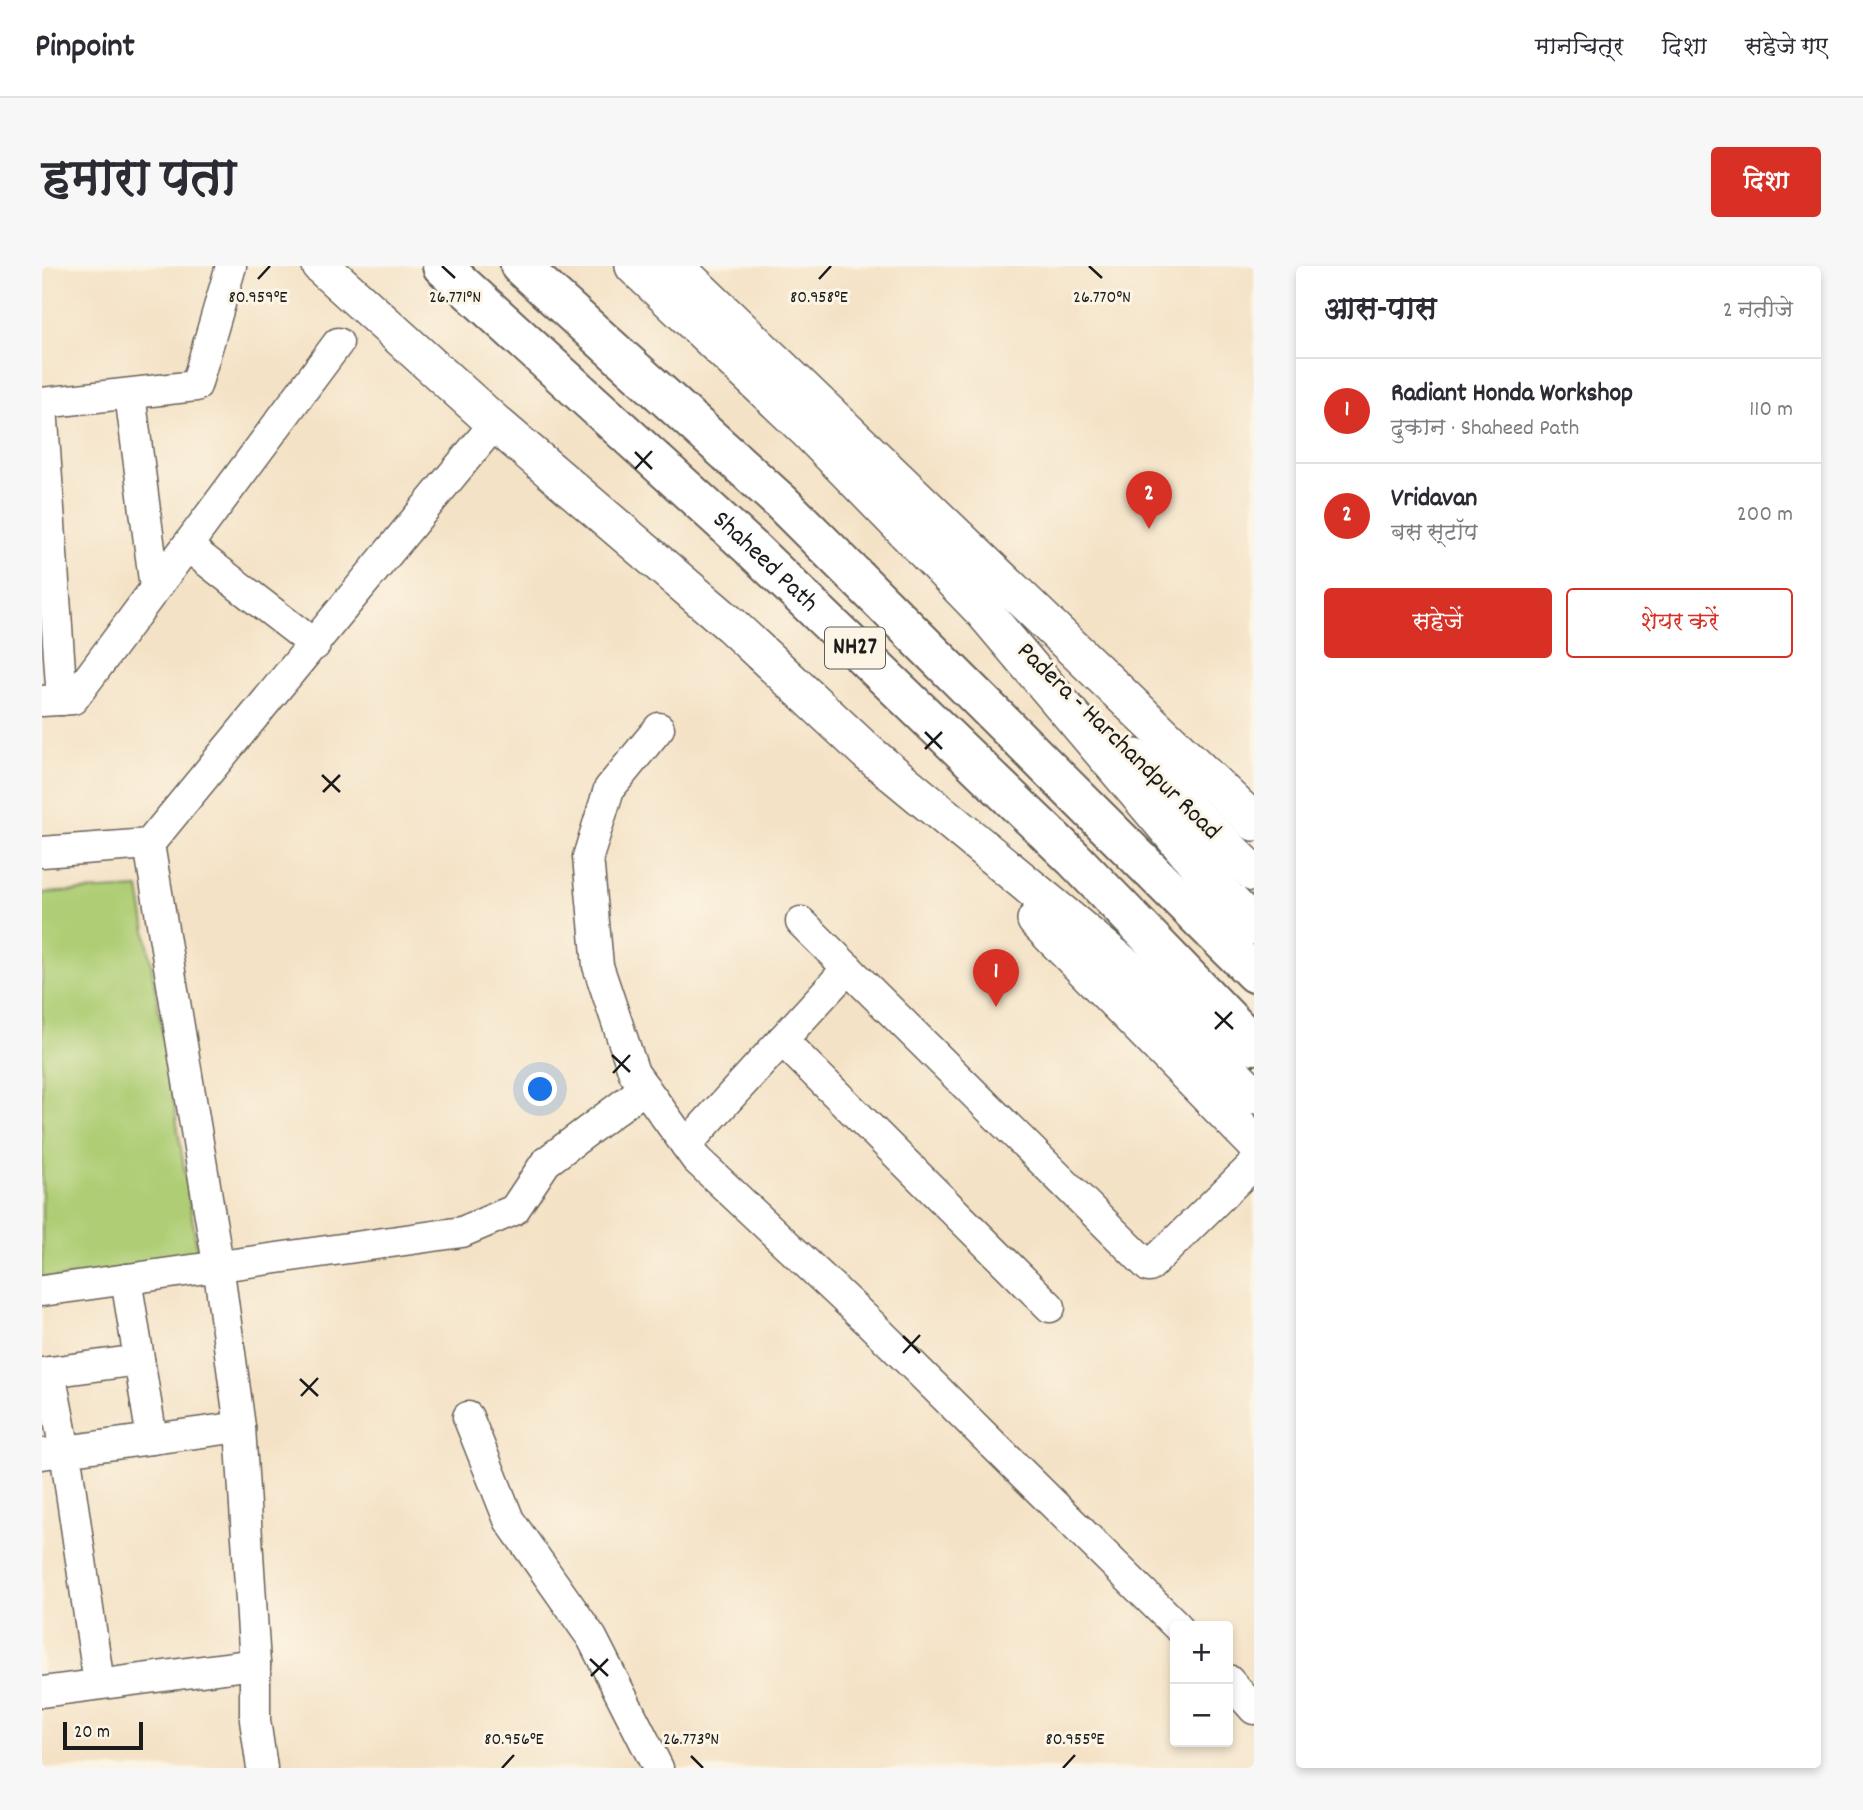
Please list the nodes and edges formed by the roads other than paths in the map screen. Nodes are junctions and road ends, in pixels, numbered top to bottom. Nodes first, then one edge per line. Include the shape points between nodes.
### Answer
1 (232, 266) edge
2 (321, 266) edge
3 (442, 266) edge
4 (520, 266) edge
5 (634, 266) edge
6 (675, 266) edge
7 (338, 343) dead end
8 (130, 394) junction
9 (42, 405) edge
10 (495, 423) junction
11 (187, 546) junction
12 (156, 588) junction
13 (48, 601) edge
14 (983, 611) junction
15 (315, 645) junction
16 (52, 700) edge
17 (659, 727) dead end
18 (867, 752) junction
19 (1254, 822) edge
20 (149, 844) junction
21 (42, 852) edge
22 (1254, 873) edge
23 (801, 922) dead end
24 (1254, 926) edge
25 (848, 968) junction
26 (1254, 973) edge
27 (782, 1040) junction
28 (1254, 1045) edge
29 (645, 1088) junction
30 (1254, 1095) edge
31 (1254, 1142) edge
32 (686, 1145) junction
33 (1254, 1164) edge
34 (218, 1265) junction
35 (126, 1279) junction
36 (42, 1291) edge
37 (1050, 1307) dead end
38 (139, 1360) junction
39 (46, 1372) edge
40 (468, 1417) dead end
41 (240, 1427) junction
42 (152, 1439) junction
43 (53, 1453) edge
44 (1172, 1621) edge
45 (255, 1664) junction
46 (99, 1684) junction
47 (1232, 1684) edge
48 (42, 1692) edge
49 (1254, 1709) edge
50 (262, 1768) edge
51 (658, 1768) edge

1 - 8 street via 196,386
2 - 10 street
3 - 28 highway, Shaheed Path / NH27 via 751,548 1073,858
4 - 26 highway, Shaheed Path / NH27 via 781,502
5 - 14 street via 808,431
6 - 19 street
7 - 11 street
8 - 9 street
8 - 12 street
9 - 13 street
10 - 15 street
10 - 18 street via 731,625
11 - 12 street
11 - 15 street
12 - 16 street via 73,699
13 - 16 street
14 - 22 street, Padera - Harchandpur Road
14 - 24 street
15 - 20 street
17 - 29 street via 609,789 588,857 598,966 634,1073
18 - 30 street via 1134,973
18 - 31 street
20 - 21 street
20 - 34 street
23 - 25 street
25 - 27 street
25 - 33 street via 1149,1267
27 - 32 street
27 - 37 street
29 - 32 street
29 - 34 street via 546,1162 514,1210 462,1232
32 - 44 street
34 - 35 street
34 - 41 street
35 - 36 street
35 - 38 street
38 - 39 street
38 - 42 street
39 - 43 street
40 - 51 street via 509,1520 592,1638
41 - 42 street
41 - 45 street
42 - 43 street
43 - 46 street
45 - 46 street
45 - 50 street via 255,1720
46 - 48 street
47 - 49 street

